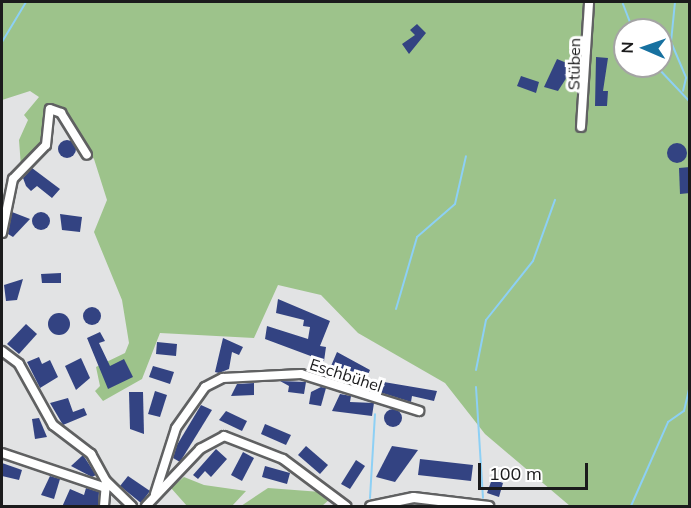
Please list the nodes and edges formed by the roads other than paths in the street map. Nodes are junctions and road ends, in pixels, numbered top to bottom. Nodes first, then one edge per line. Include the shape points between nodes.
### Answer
1 (589, 2) edge
2 (581, 127) dead end
3 (87, 155) dead end
4 (2, 233) edge
5 (2, 351) edge
6 (419, 411) dead end
7 (2, 453) edge
8 (106, 484) junction
9 (155, 494) junction
10 (426, 502) edge
11 (104, 507) edge
12 (132, 507) edge
13 (146, 507) edge
14 (346, 507) edge
15 (369, 507) edge
16 (488, 507) edge

1 - 2 street, Stüben
3 - 4 street via 61,113 50,109 46,145 13,179
5 - 8 street via 19,364 53,425 91,454
6 - 9 street, Eschbühel via 301,374 223,378 205,387 176,428
7 - 8 street
8 - 11 street
8 - 12 street
9 - 13 street
9 - 14 street via 200,449 224,436 283,459
10 - 15 street via 413,497
10 - 16 street

